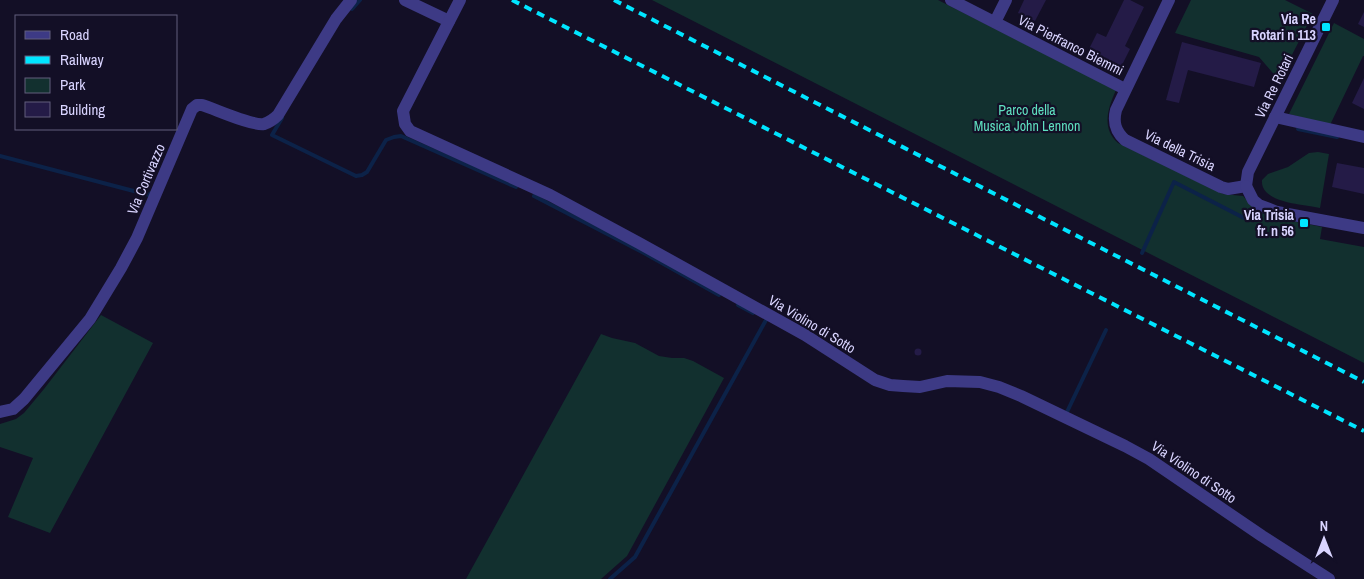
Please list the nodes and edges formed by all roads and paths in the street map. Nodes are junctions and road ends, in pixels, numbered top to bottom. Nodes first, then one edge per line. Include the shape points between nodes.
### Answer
1 (351, 0) edge
2 (405, 0) edge
3 (460, 0) edge
4 (951, 0) edge
5 (1006, 0) edge
6 (1169, 0) edge
7 (1333, 0) edge
8 (449, 21) junction
9 (995, 22) junction
10 (1125, 89) junction
11 (1275, 117) junction
12 (1364, 137) edge
13 (1246, 186) junction
14 (1364, 228) edge
15 (0, 412) edge
16 (1329, 579) edge

1 - 15 street, Via Cortivazzo via 273,120 253,123 202,105 192,110 137,238 95,310 24,399 13,409
2 - 8 street
3 - 8 street, Via Violino di Sotto
4 - 9 street, Via Pierfranco Biemmi
5 - 9 street
6 - 10 street, Via della Trisia
7 - 11 street, Via Re Rotari
8 - 16 street, Via Violino di Sotto via 403,111 404,124 410,131 550,195 639,242 805,335 875,380 890,385 920,387 947,381 980,382 999,387 1125,446 1149,458
9 - 10 street, Via Pierfranco Biemmi
10 - 13 street, Via della Trisia via 1114,119 1119,134 1125,140 1221,187
11 - 12 street
11 - 13 street, Via Re Rotari via 1248,172
13 - 14 street via 1253,200 1277,212

